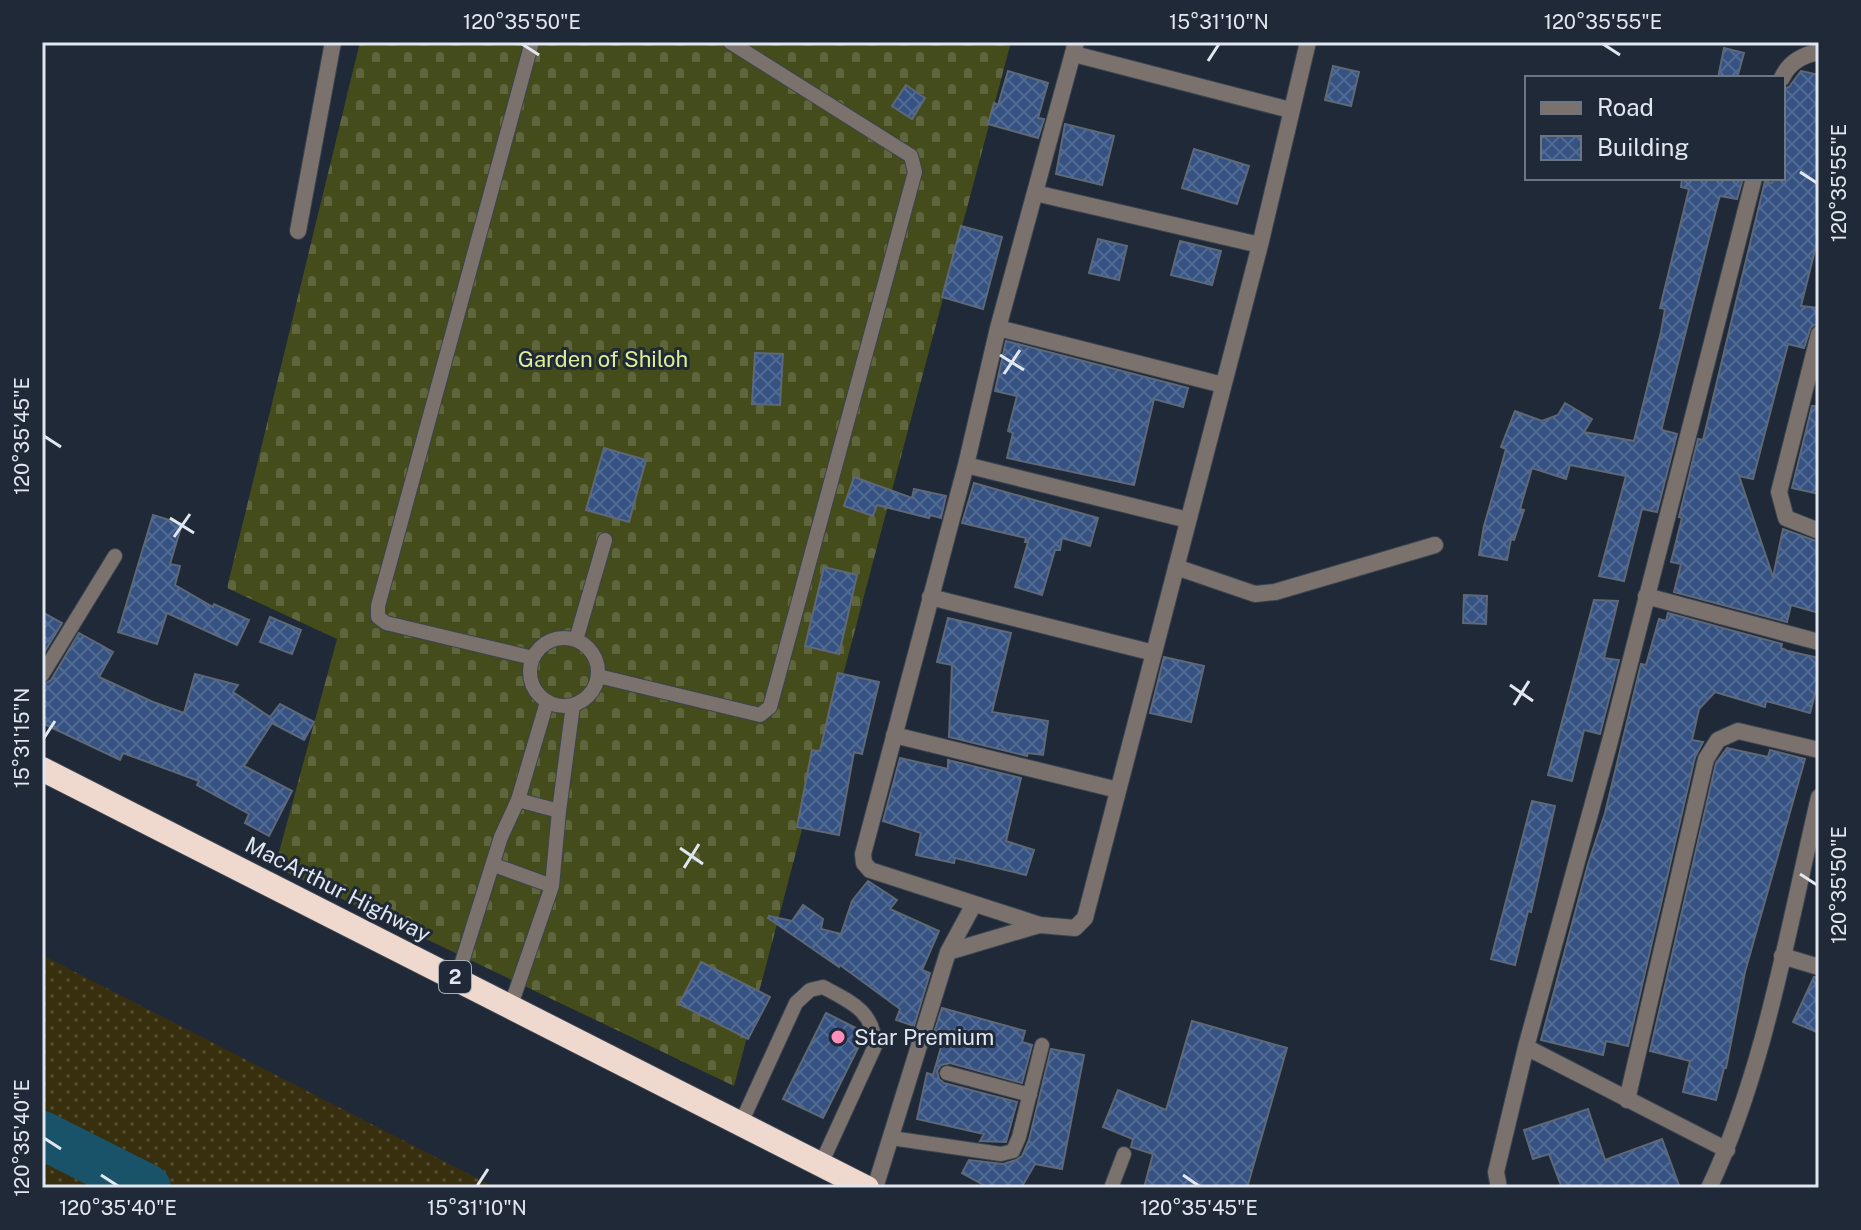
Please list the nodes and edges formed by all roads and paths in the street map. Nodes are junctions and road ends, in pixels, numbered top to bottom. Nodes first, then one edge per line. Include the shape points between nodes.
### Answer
1 (333, 42) edge
2 (532, 42) edge
3 (730, 42) edge
4 (1308, 42) edge
5 (1075, 48) edge
6 (1819, 52) edge
7 (1783, 76) edge
8 (1290, 110) junction
9 (1753, 180) edge
10 (1035, 193) junction
11 (298, 231) dead end
12 (1260, 245) junction
13 (998, 328) junction
14 (1819, 334) edge
15 (1223, 385) junction
16 (966, 465) junction
17 (1188, 520) junction
18 (1819, 531) edge
19 (605, 540) dead end
20 (1435, 545) dead end
21 (115, 556) dead end
22 (1176, 567) junction
23 (1646, 596) junction
24 (930, 597) junction
25 (576, 640) junction
26 (1819, 642) edge
27 (1154, 653) junction
28 (533, 658) junction
29 (42, 675) edge
30 (598, 676) junction
31 (547, 702) junction
32 (573, 705) junction
33 (894, 735) junction
34 (1819, 750) edge
35 (42, 769) edge
36 (1118, 790) junction
37 (1819, 797) edge
38 (518, 800) junction
39 (559, 811) junction
40 (1812, 857) edge
41 (494, 865) junction
42 (552, 886) junction
43 (974, 904) junction
44 (1040, 925) junction
45 (948, 952) junction
46 (1782, 956) junction
47 (1819, 967) edge
48 (457, 978) junction
49 (511, 1005) junction
50 (1042, 1045) dead end
51 (1526, 1047) junction
52 (947, 1073) dead end
53 (1030, 1095) junction
54 (1627, 1100) junction
55 (741, 1123) junction
56 (891, 1138) junction
57 (1727, 1150) junction
58 (1124, 1154) dead end
59 (821, 1164) junction
60 (867, 1188) edge
61 (875, 1188) edge
62 (1111, 1188) edge
63 (1499, 1188) edge
64 (1709, 1188) edge

1 - 11 street
2 - 28 lane via 378,617
3 - 30 lane via 911,156 915,172 770,707 760,715
4 - 8 street
5 - 8 street
5 - 10 street
6 - 7 street via 1806,54
8 - 12 street
9 - 23 street
10 - 12 street
10 - 13 street
12 - 15 street
13 - 15 street
13 - 16 street
14 - 18 street via 1779,492 1786,518
15 - 17 street
16 - 17 street
16 - 24 street
17 - 22 street
19 - 25 lane
20 - 22 street via 1255,594
21 - 29 lane
22 - 27 street
23 - 26 street
23 - 51 street
24 - 27 street
24 - 33 street
25 - 28 lane via 546,643
25 - 30 lane via 593,654
27 - 36 street
28 - 31 lane via 530,678
30 - 32 lane via 589,695
31 - 32 lane
31 - 38 lane
32 - 39 lane
33 - 36 street
33 - 43 street via 864,863 870,870
34 - 54 street via 1738,731 1718,740 1706,759
35 - 48 highway, MacArthur Highway / 2
36 - 44 street via 1085,918 1075,928
37 - 40 street
38 - 39 lane
38 - 41 lane
39 - 42 lane
40 - 46 street
41 - 42 lane
41 - 48 lane
42 - 49 lane
43 - 44 street
43 - 45 street
44 - 45 street
45 - 56 street
46 - 47 street
46 - 57 street
48 - 49 highway, MacArthur Highway / 2
49 - 55 highway, MacArthur Highway / 2
50 - 53 lane
51 - 54 street
51 - 63 street via 1496,1172
52 - 53 lane
53 - 56 lane via 1013,1151 1001,1154
54 - 57 street
55 - 59 highway, MacArthur Highway / 2
55 - 59 lane via 796,1003 810,990 823,987 860,1008 874,1030 875,1046
56 - 61 street
57 - 64 street
58 - 62 lane
59 - 60 highway, MacArthur Highway / 2

